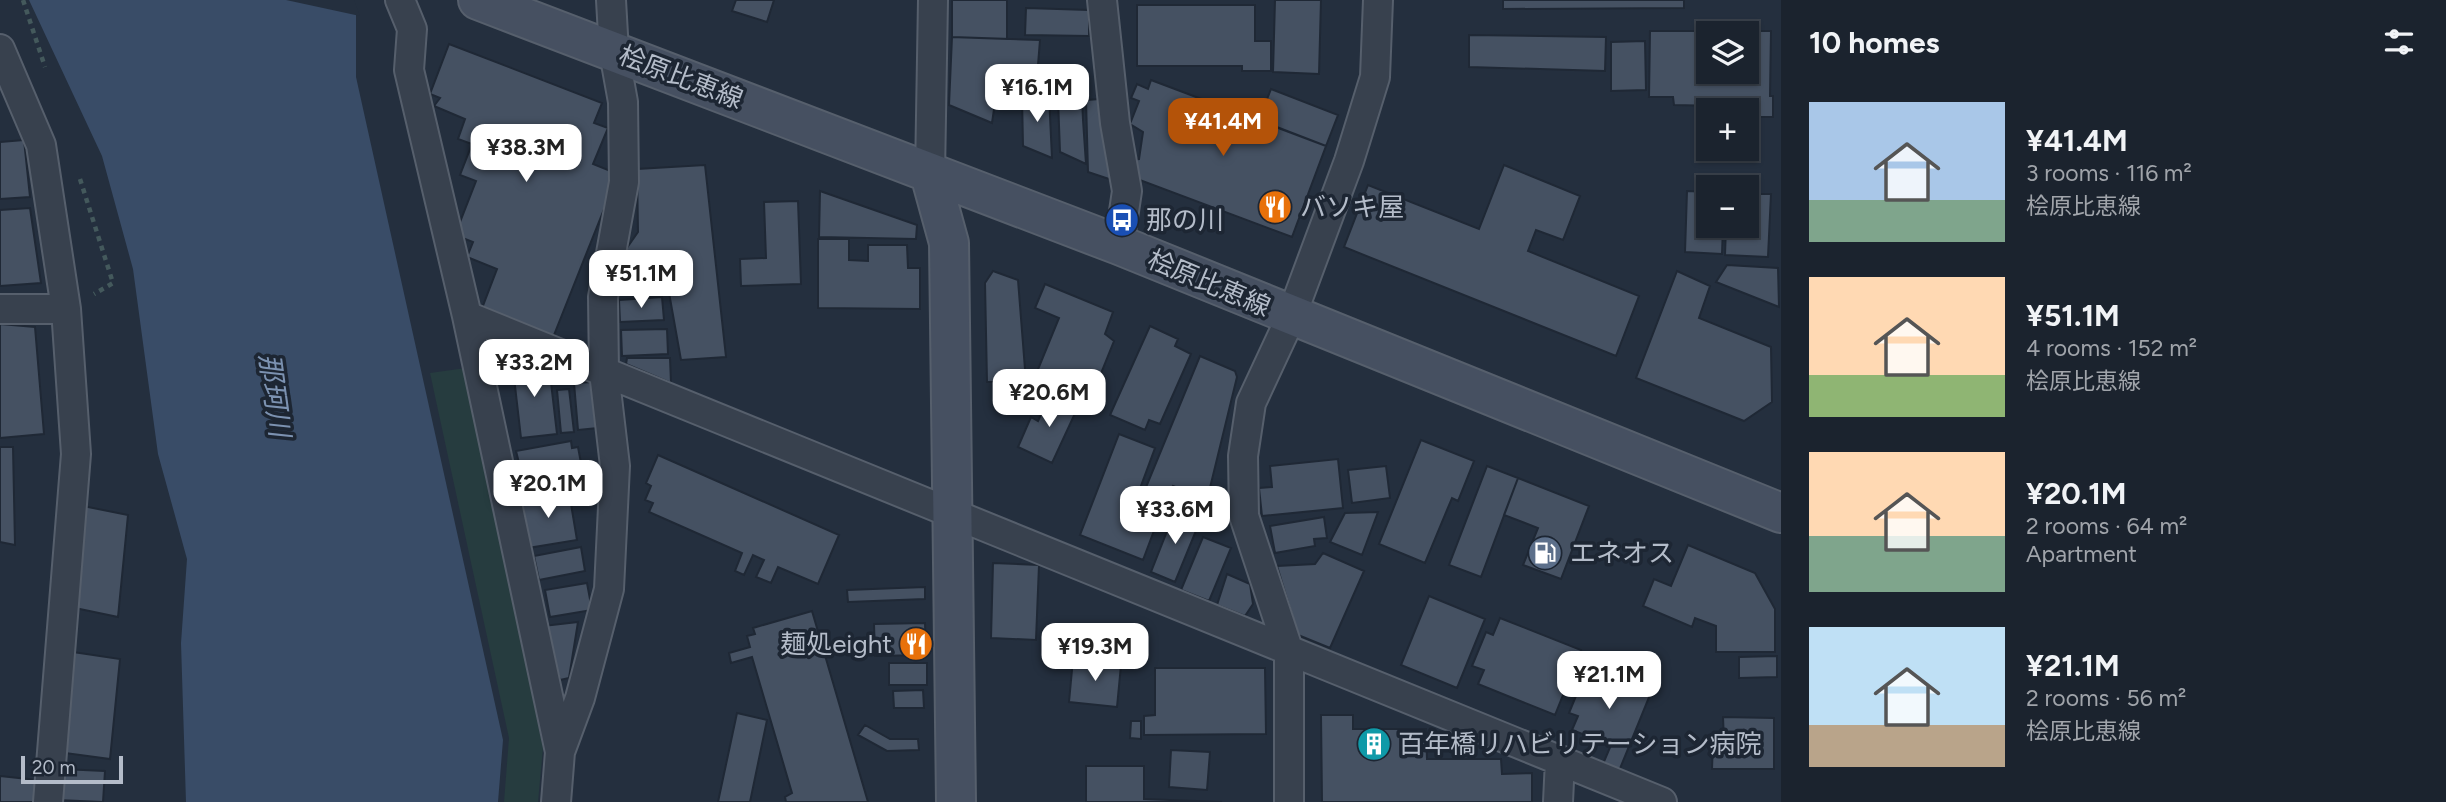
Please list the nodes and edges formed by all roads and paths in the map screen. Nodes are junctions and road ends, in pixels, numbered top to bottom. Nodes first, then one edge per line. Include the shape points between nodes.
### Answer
1 (400, 0) edge
2 (478, 0) edge
3 (611, 0) edge
4 (933, 0) edge
5 (1102, 0) edge
6 (1378, 0) edge
7 (0, 49) edge
8 (614, 52) junction
9 (930, 174) junction
10 (1119, 245) junction
11 (0, 309) edge
12 (66, 309) junction
13 (467, 316) junction
14 (1291, 317) junction
15 (604, 372) junction
16 (1781, 513) edge
17 (953, 515) junction
18 (1289, 652) junction
19 (560, 752) junction
20 (1560, 760) junction
21 (48, 802) edge
22 (556, 802) edge
23 (956, 802) edge
24 (1289, 802) edge
25 (1558, 802) edge
26 (1662, 802) edge

1 - 13 street via 412,29 409,70
2 - 8 main road, 桧原比恵線
3 - 8 street
4 - 9 street
5 - 10 street via 1127,191
6 - 14 street via 1375,77
7 - 12 street via 41,145
8 - 9 main road, 桧原比恵線
8 - 15 street via 623,102 624,182 603,297
9 - 10 main road, 桧原比恵線
9 - 17 main road via 949,243
10 - 14 main road, 桧原比恵線
11 - 12 street
12 - 21 street via 76,454
13 - 15 street
13 - 19 street
14 - 16 main road, 桧原比恵線
14 - 18 street via 1251,403 1243,456 1244,516
15 - 17 street
15 - 19 street via 615,466 610,589
17 - 18 street
17 - 23 main road
18 - 20 street
18 - 24 street
19 - 22 street
20 - 25 street
20 - 26 street

